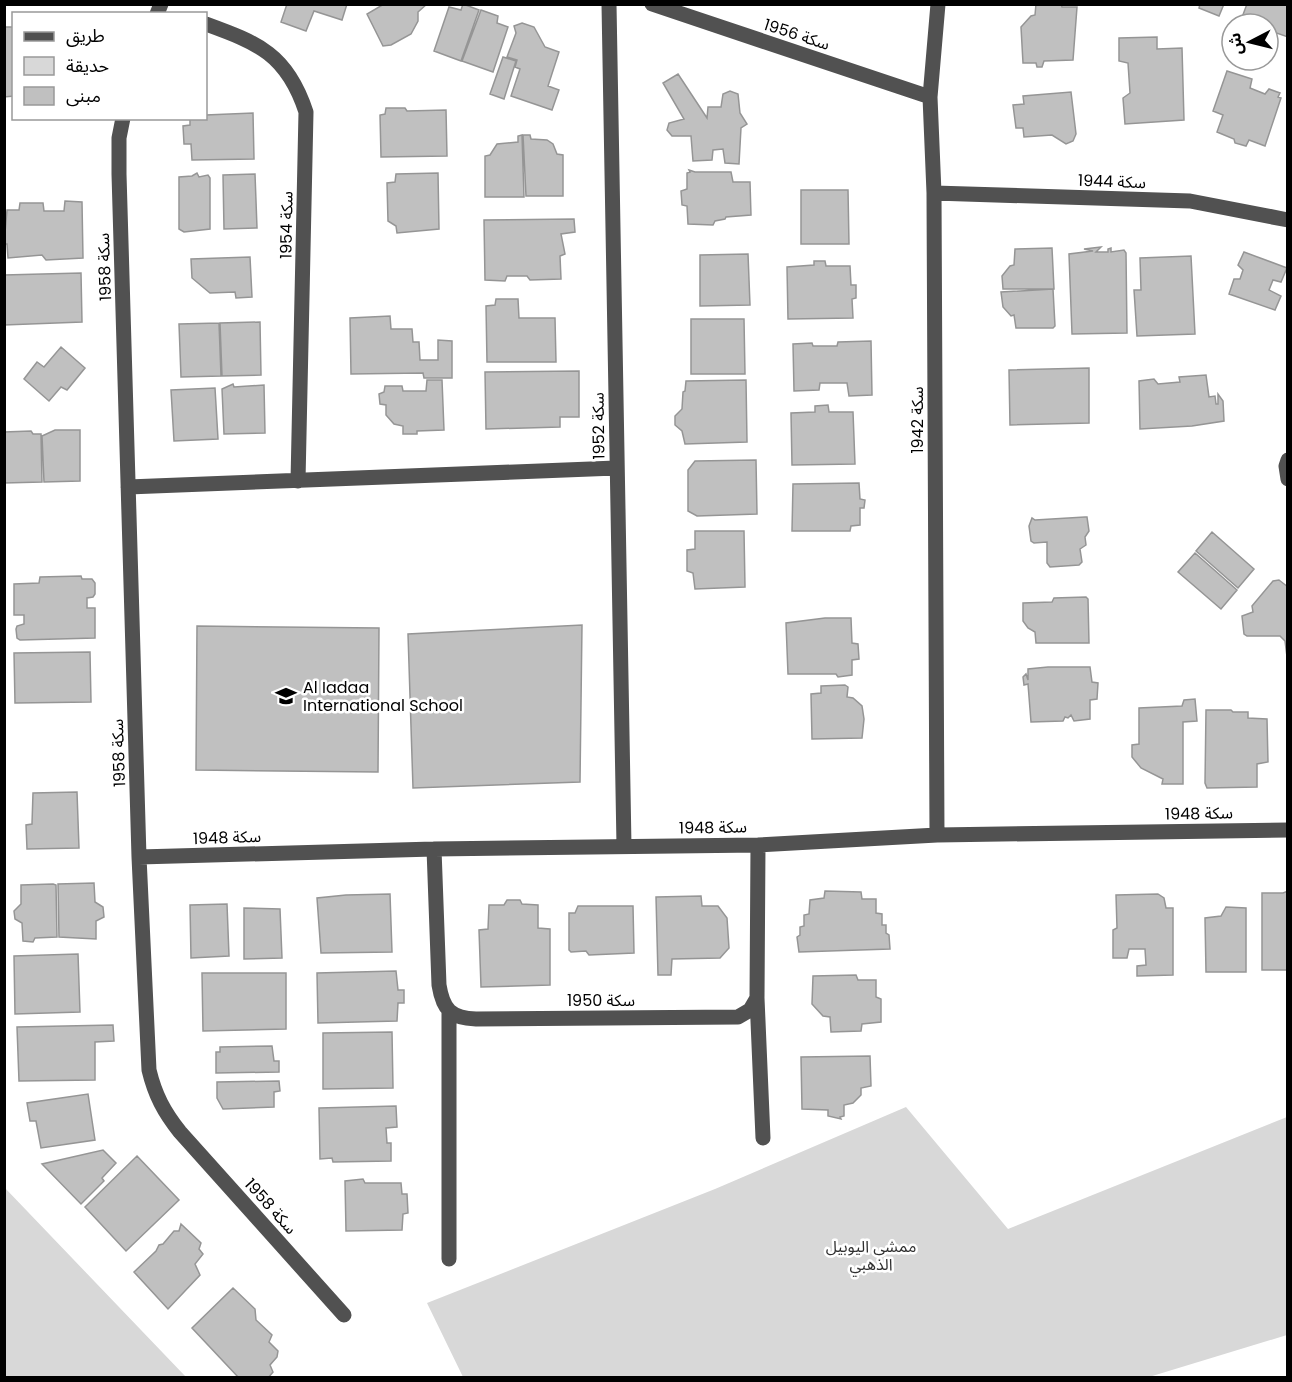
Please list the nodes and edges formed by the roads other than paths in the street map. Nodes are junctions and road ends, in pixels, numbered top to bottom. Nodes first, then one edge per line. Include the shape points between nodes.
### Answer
1 (609, 4) edge
2 (652, 4) edge
3 (938, 4) edge
4 (207, 24) edge
5 (930, 97) junction
6 (123, 120) edge
7 (934, 193) junction
8 (1287, 220) edge
9 (1287, 460) edge
10 (616, 468) junction
11 (1287, 479) edge
12 (298, 481) junction
13 (128, 487) junction
14 (1287, 830) edge
15 (937, 835) junction
16 (758, 844) junction
17 (624, 846) junction
18 (434, 849) junction
19 (139, 857) junction
20 (757, 998) junction
21 (449, 1012) junction
22 (763, 1138) dead end
23 (449, 1259) dead end
24 (344, 1315) dead end

1 - 10 street, سكة 1952
2 - 5 street, سكة 1956
3 - 5 street, سكة 1942
4 - 12 street, سكة 1954 via 256,44 274,57 299,89 306,112
5 - 7 street, سكة 1942
6 - 13 street, سكة 1958 via 119,174
7 - 8 street, سكة 1944 via 1190,201
7 - 15 street, سكة 1942
9 - 11 street
10 - 12 street
10 - 17 street, سكة 1952
12 - 13 street
13 - 19 street, سكة 1958
14 - 15 street, سكة 1948
15 - 16 street, سكة 1948
16 - 17 street, سكة 1948
16 - 20 street
17 - 18 street, سكة 1948
18 - 19 street, سكة 1948
18 - 21 street via 439,985 441,1000
19 - 24 street, سكة 1958 via 148,1048 155,1093 180,1132
20 - 21 street, سكة 1950 via 750,1010 738,1017 462,1019
20 - 22 street
21 - 23 street

